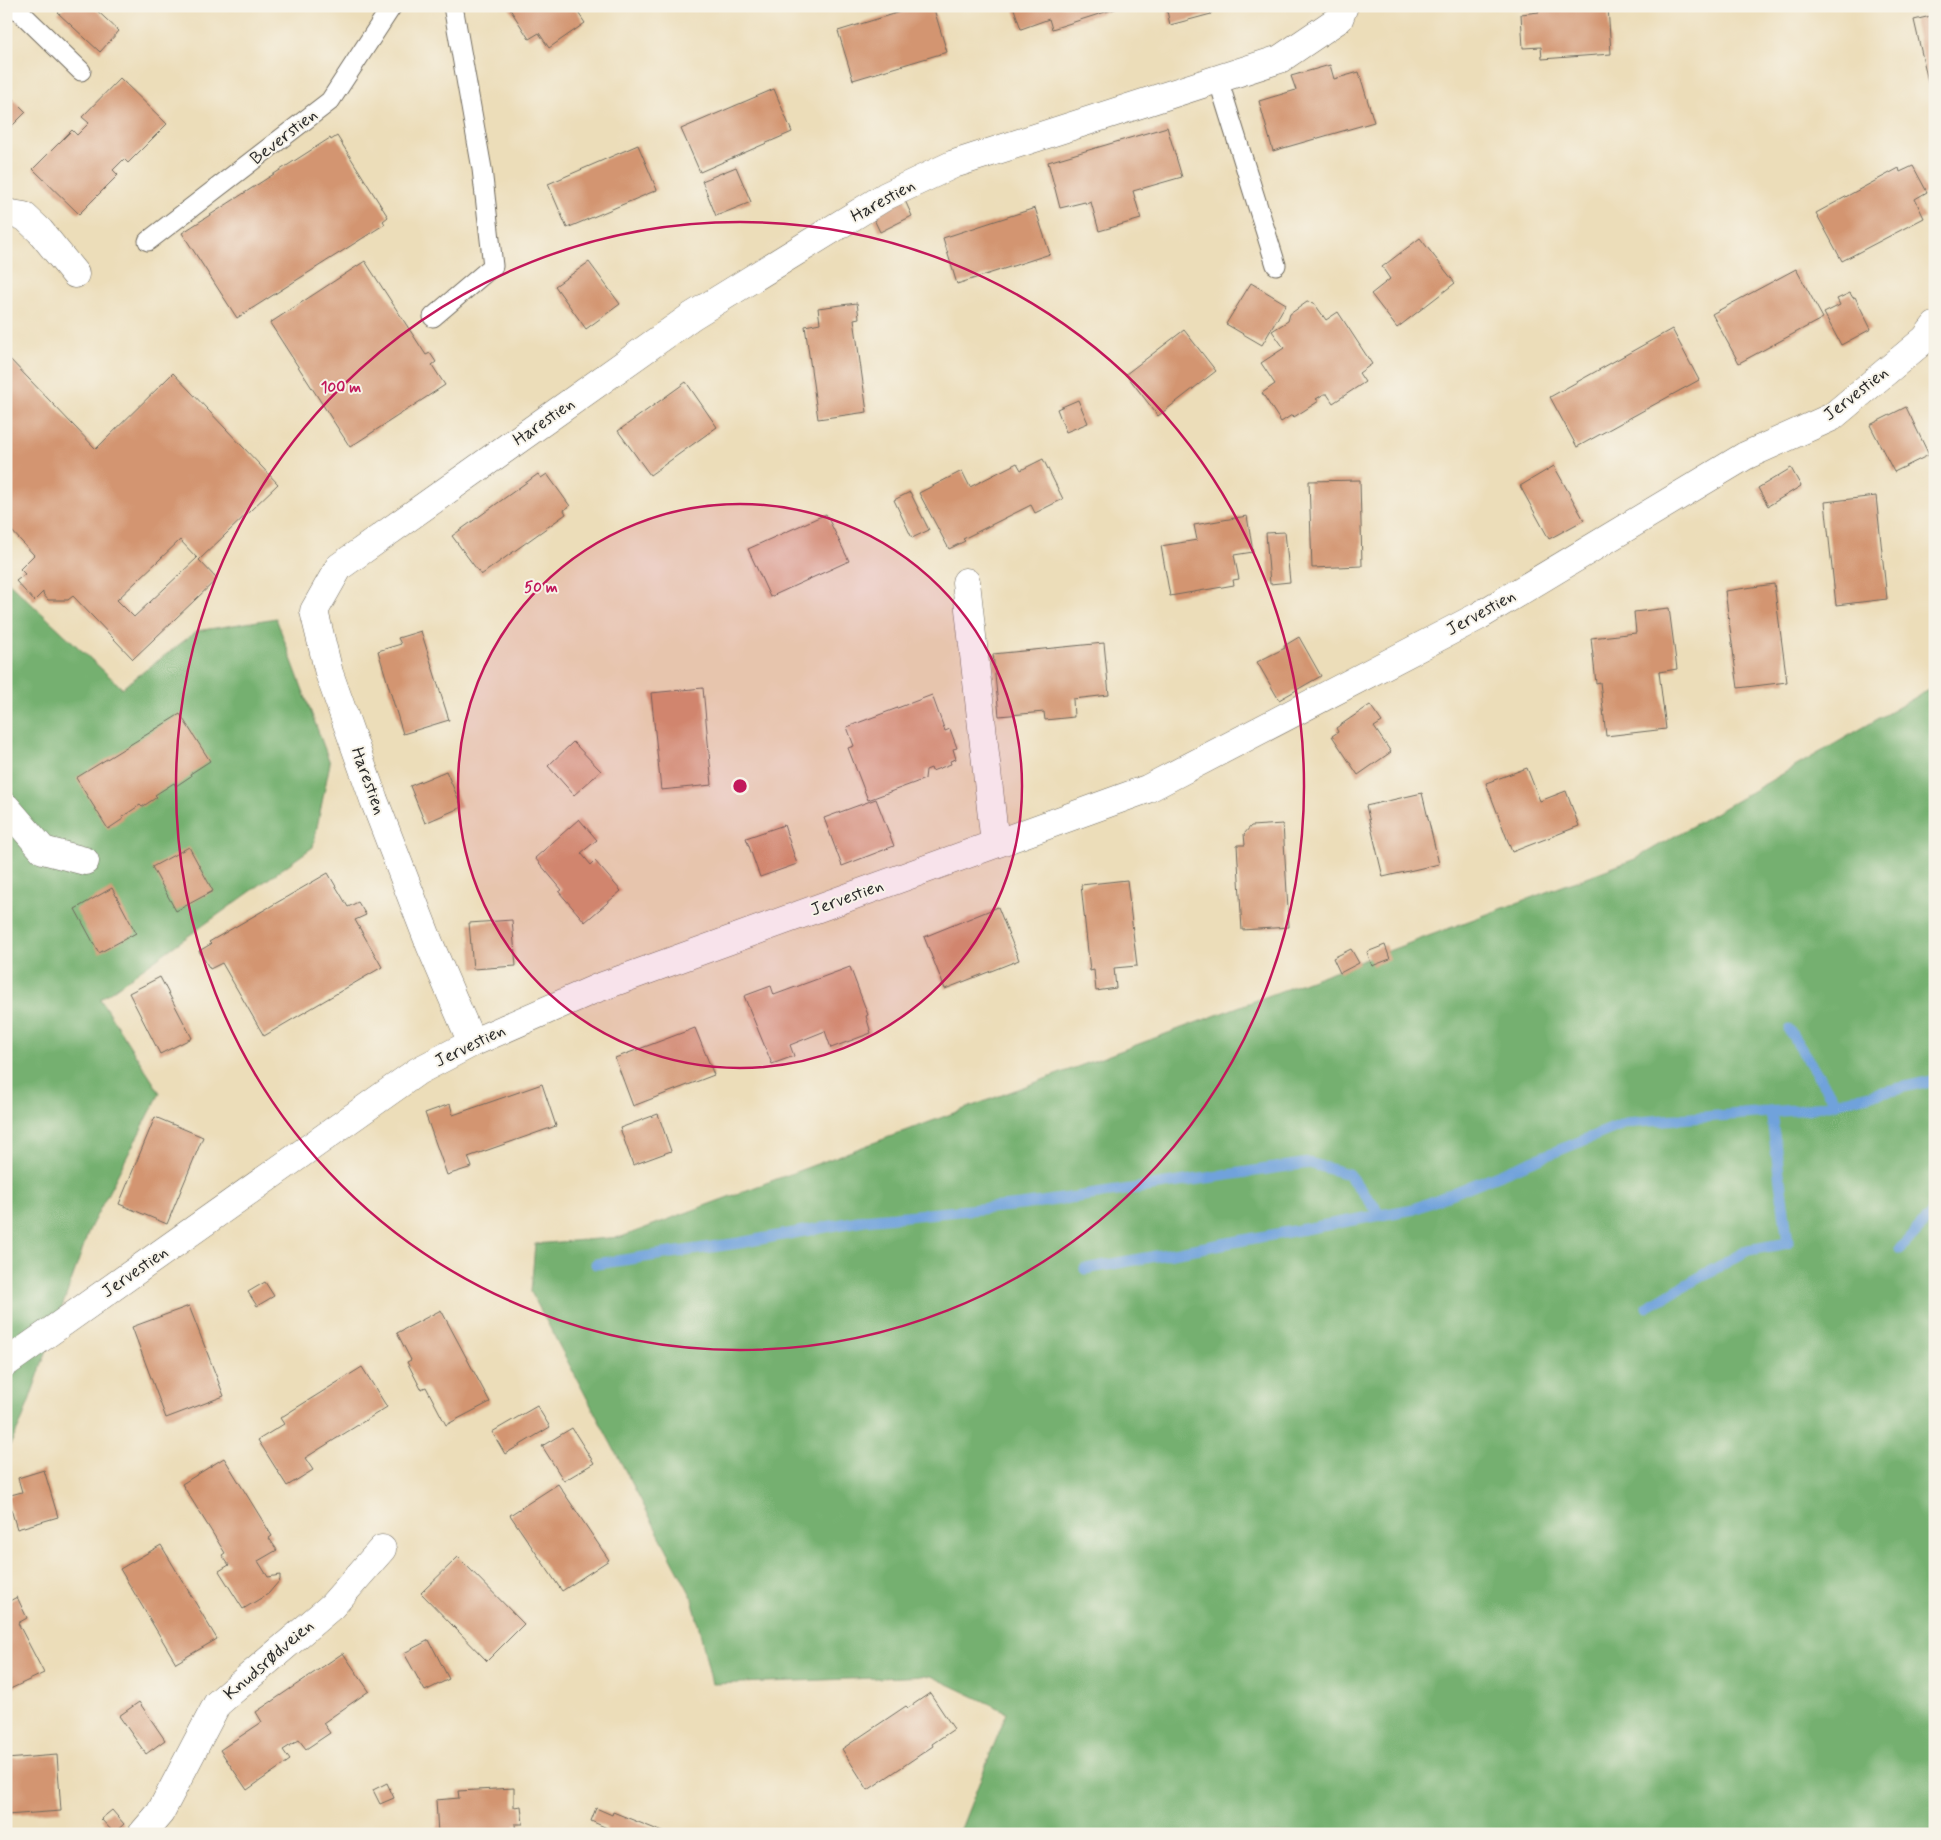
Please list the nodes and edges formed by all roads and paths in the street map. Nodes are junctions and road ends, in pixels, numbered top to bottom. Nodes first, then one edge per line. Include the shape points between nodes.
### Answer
1 (14, 6) edge
2 (392, 6) edge
3 (453, 6) edge
4 (1344, 6) edge
5 (81, 70) dead end
6 (1218, 79) junction
7 (6, 213) edge
8 (148, 241) dead end
9 (1276, 265) dead end
10 (75, 274) dead end
11 (434, 317) dead end
12 (1935, 326) edge
13 (966, 582) dead end
14 (6, 807) edge
15 (995, 844) junction
16 (85, 861) dead end
17 (472, 1044) junction
18 (6, 1362) edge
19 (382, 1549) dead end
20 (142, 1834) edge

1 - 5 lane
2 - 8 lane, Beverstien via 330,101
3 - 11 lane via 482,169 492,266
4 - 6 street, Harestien via 1339,19 1280,59
6 - 9 lane
6 - 17 street, Harestien via 954,164 886,196 692,316 339,567 314,611 329,673 392,847
7 - 10 street via 24,216
12 - 15 street, Jervestien via 1925,339 1832,417 1745,456 1479,616 1147,789
13 - 15 street
14 - 16 street via 43,850
15 - 17 street, Jervestien via 595,989
17 - 18 street, Jervestien via 418,1071
19 - 20 street, Knudsrødveien via 332,1606 217,1704 160,1813

